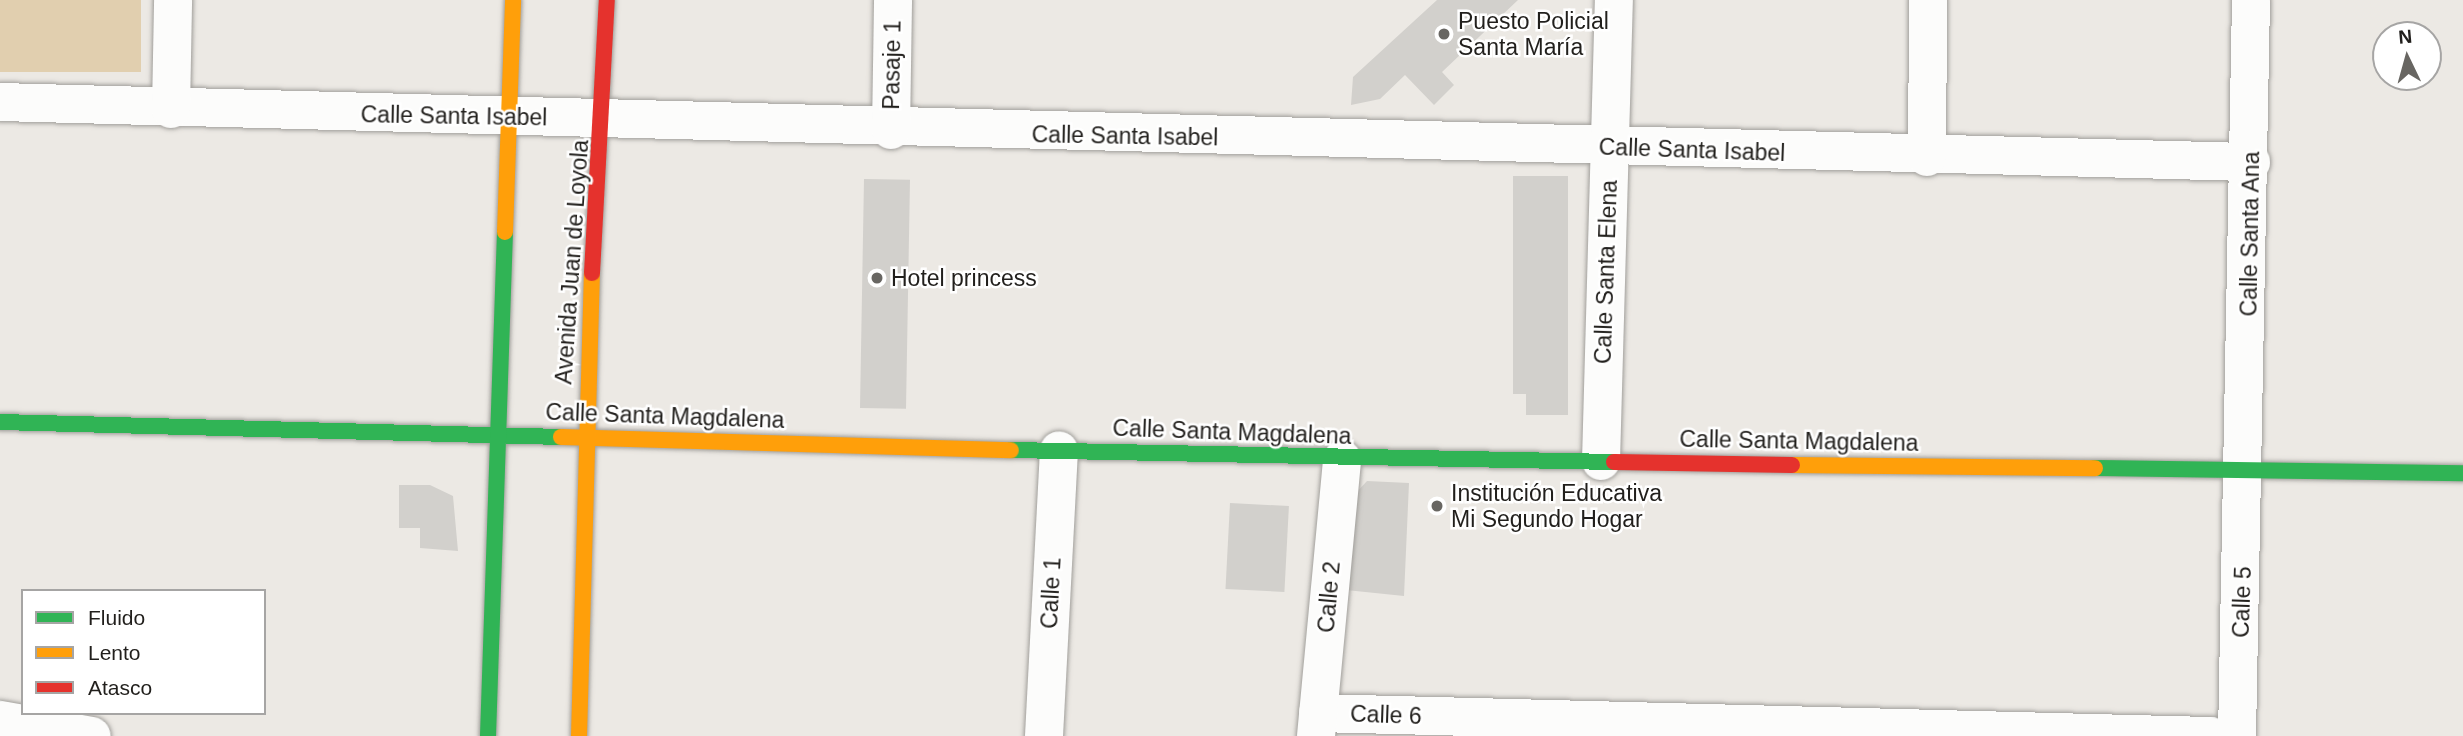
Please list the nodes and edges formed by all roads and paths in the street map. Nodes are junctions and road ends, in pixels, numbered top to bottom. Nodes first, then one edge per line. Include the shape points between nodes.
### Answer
1 (173, 0) edge
2 (513, 0) edge
3 (607, 0) edge
4 (893, 0) edge
5 (1614, 0) edge
6 (1928, 0) edge
7 (2251, 0) edge
8 (0, 102) edge
9 (171, 109) junction
10 (512, 117) junction
11 (603, 120) junction
12 (891, 131) junction
13 (1610, 148) junction
14 (1927, 157) junction
15 (2251, 162) junction
16 (0, 422) edge
17 (495, 434) junction
18 (583, 437) junction
19 (1059, 450) junction
20 (1342, 458) junction
21 (1601, 461) junction
22 (2246, 469) junction
23 (2463, 472) edge
24 (0, 720) edge
25 (1317, 724) edge
26 (1564, 728) edge
27 (92, 736) edge
28 (488, 736) edge
29 (579, 736) edge
30 (1044, 736) edge
31 (2211, 736) edge
32 (2238, 736) edge

1 - 9 street
2 - 10 street
3 - 11 street, Avenida Juan de Loyola
4 - 12 street, Pasaje 1
5 - 13 street, Calle Santa Elena
6 - 14 street
7 - 15 street, Calle Santa Ana
8 - 9 street, Calle Santa Isabel
9 - 10 street, Calle Santa Isabel
10 - 11 street, Calle Santa Isabel
10 - 17 street
11 - 12 street, Calle Santa Isabel
11 - 18 street, Avenida Juan de Loyola
12 - 13 street, Calle Santa Isabel
13 - 14 street, Calle Santa Isabel
13 - 21 street, Calle Santa Elena
14 - 15 street, Calle Santa Isabel
15 - 22 street, Calle Santa Ana
16 - 17 street, Calle Santa Magdalena
17 - 18 street, Calle Santa Magdalena
17 - 28 street
18 - 19 street, Calle Santa Magdalena
18 - 29 street, Avenida Juan de Loyola
19 - 20 street, Calle Santa Magdalena
19 - 30 street, Calle 1
20 - 21 street, Calle Santa Magdalena
20 - 25 street, Calle 2
21 - 22 street, Calle Santa Magdalena
22 - 23 street, Calle Santa Magdalena
22 - 32 street, Calle 5
24 - 27 street
25 - 26 street, Calle 6
26 - 31 street, Calle 6

